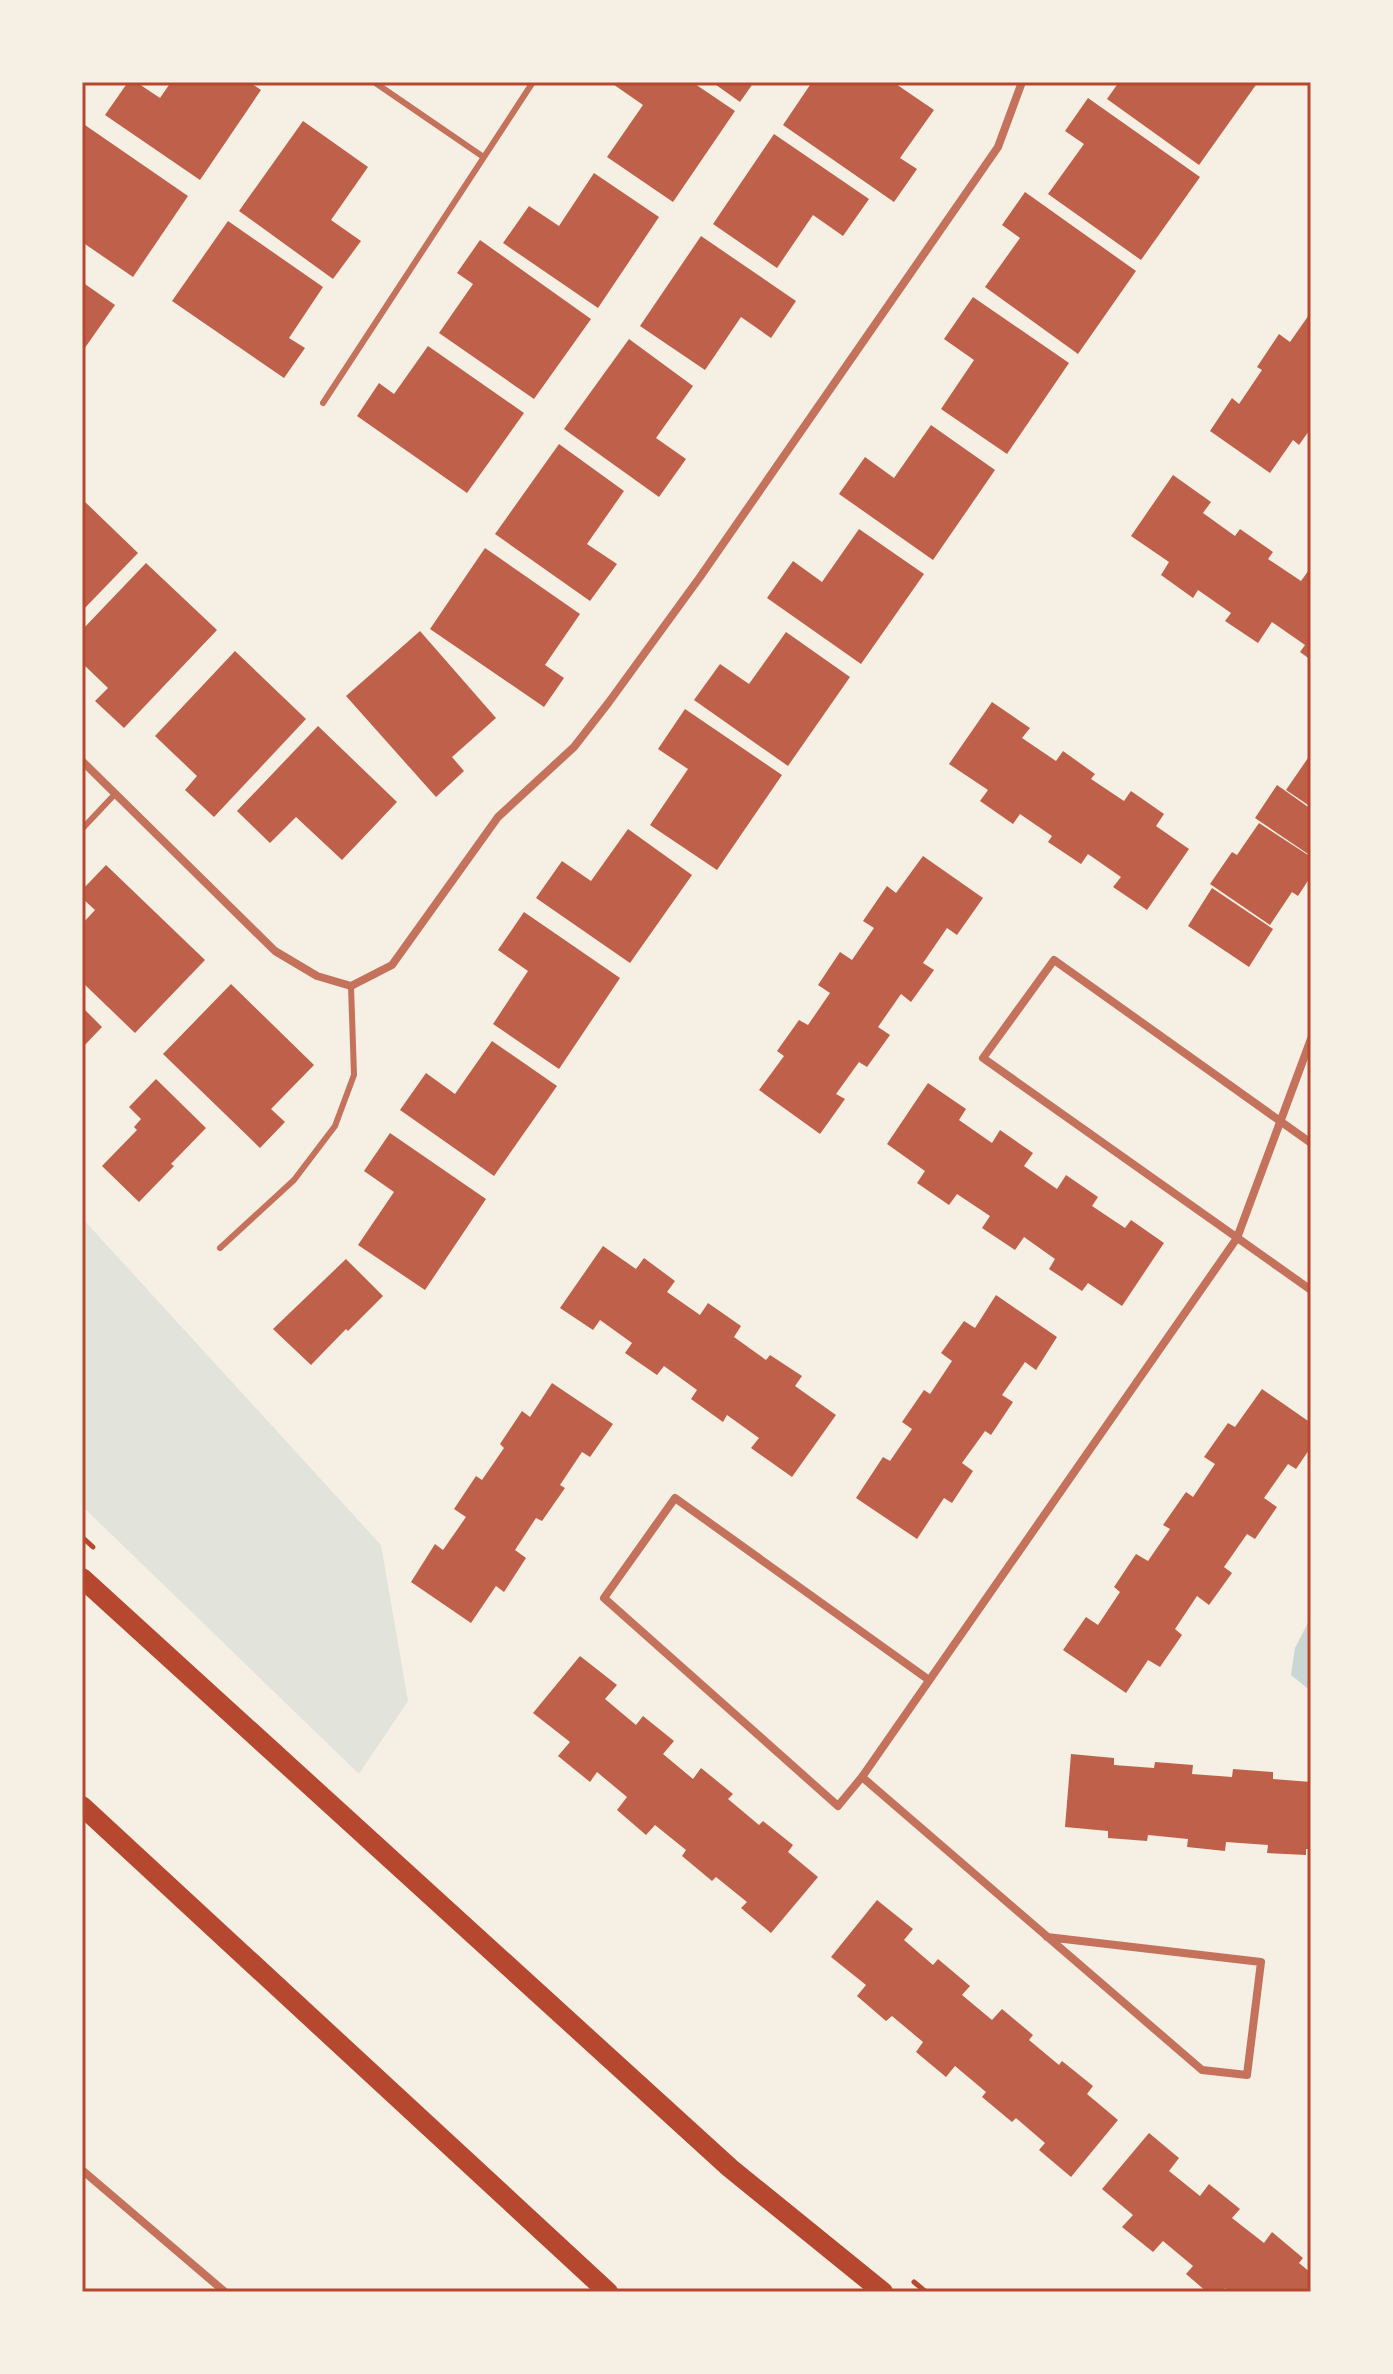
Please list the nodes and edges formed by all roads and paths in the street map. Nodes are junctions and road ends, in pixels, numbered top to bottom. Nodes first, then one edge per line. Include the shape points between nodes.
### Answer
1 (374, 82) edge
2 (533, 82) edge
3 (1022, 82) edge
4 (482, 156) junction
5 (323, 403) dead end
6 (82, 761) edge
7 (115, 794) junction
8 (82, 829) edge
9 (351, 986) junction
10 (1311, 1039) edge
11 (1281, 1122) junction
12 (1311, 1143) edge
13 (1237, 1238) junction
14 (220, 1248) dead end
15 (1311, 1290) edge
16 (82, 1578) edge
17 (929, 1680) junction
18 (862, 1777) junction
19 (82, 1806) edge
20 (1047, 1937) junction
21 (82, 2170) edge
22 (225, 2292) edge
23 (608, 2292) edge
24 (883, 2292) edge

1 - 4 lane
2 - 4 lane
3 - 9 street via 998,147 609,702 574,747 498,817 392,965
4 - 5 lane
6 - 7 street
7 - 8 lane
7 - 9 street via 275,951 317,976
9 - 14 lane via 354,1075 335,1126 294,1180
10 - 11 street
11 - 12 street
11 - 13 street
11 - 13 street via 1054,960 983,1058
13 - 15 street
13 - 17 street
16 - 24 main road via 730,2168
17 - 18 street
17 - 18 street via 675,1498 604,1598 838,1806
18 - 20 street
19 - 23 main road
20 - 20 street via 1261,1962 1247,2075 1202,2070
21 - 22 street

